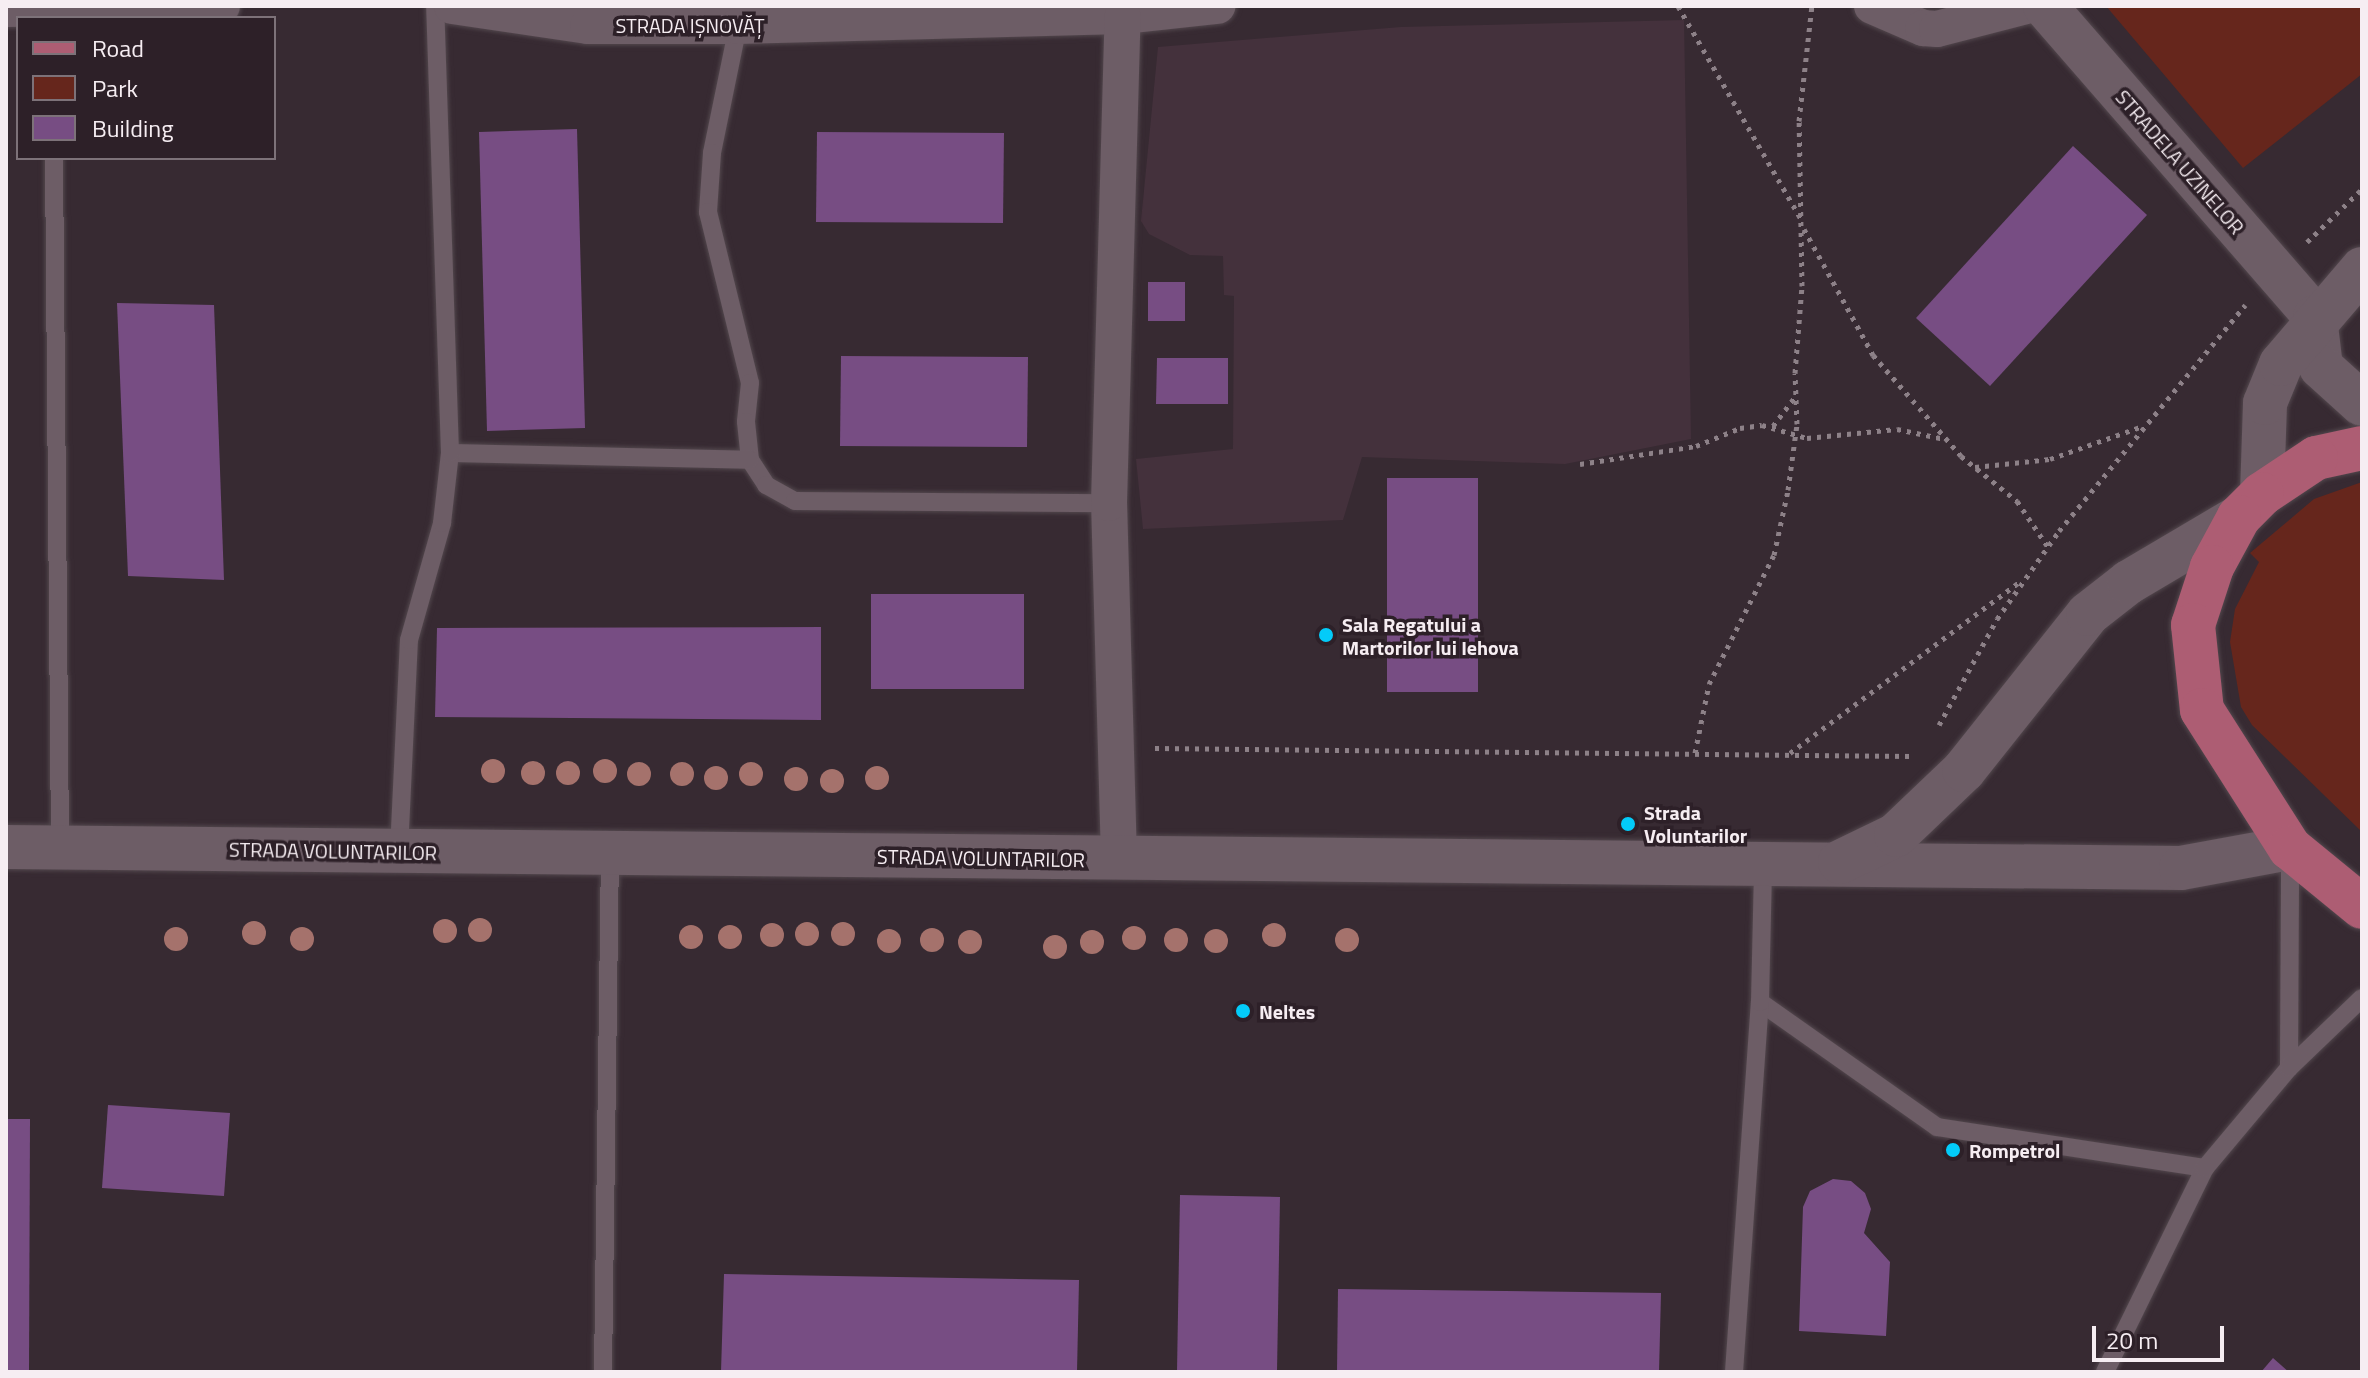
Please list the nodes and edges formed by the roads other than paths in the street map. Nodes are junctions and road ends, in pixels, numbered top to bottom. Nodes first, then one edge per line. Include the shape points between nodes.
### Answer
1 (222, 6) edge
2 (435, 6) edge
3 (452, 6) edge
4 (1217, 6) edge
5 (1872, 6) edge
6 (2026, 6) edge
7 (2045, 6) edge
8 (6, 9) edge
9 (52, 13) edge
10 (1123, 16) junction
11 (738, 26) junction
12 (54, 160) edge
13 (2362, 269) edge
14 (2315, 317) junction
15 (2362, 404) edge
16 (2362, 448) edge
17 (450, 453) junction
18 (750, 460) junction
19 (1109, 503) junction
20 (2250, 505) junction
21 (6, 847) edge
22 (60, 848) junction
23 (2290, 848) junction
24 (399, 851) junction
25 (610, 854) junction
26 (1119, 859) junction
27 (1763, 866) junction
28 (1831, 867) junction
29 (2362, 907) edge
30 (2362, 998) edge
31 (1760, 1002) junction
32 (2289, 1068) junction
33 (2205, 1168) junction
34 (603, 1372) edge
35 (1734, 1372) edge
36 (2105, 1372) edge

1 - 9 street
2 - 17 lane
3 - 11 street, STRADA IȘNOVĂȚ via 588,26
4 - 10 street, STRADA IȘNOVĂȚ
5 - 6 street via 1937,29
7 - 14 main road, STRADELA UZINELOR
8 - 9 street
10 - 11 street, STRADA IȘNOVĂȚ
10 - 19 street
11 - 18 lane via 712,153 708,212 750,383
12 - 22 lane
13 - 14 main road
14 - 15 main road via 2321,367
14 - 20 main road via 2281,364 2265,403
16 - 20 main road via 2316,458
17 - 18 lane
17 - 24 lane via 442,523 409,640
18 - 19 lane via 766,485 795,501
19 - 26 street
20 - 23 main road via 2212,567 2193,625 2202,710
20 - 28 main road via 2088,614 1964,770 1896,835
21 - 22 main road, STRADA VOLUNTARILOR
22 - 24 main road, STRADA VOLUNTARILOR
23 - 28 main road, STRADA VOLUNTARILOR via 2181,868
23 - 29 main road
23 - 32 lane
24 - 25 main road, STRADA VOLUNTARILOR
25 - 26 main road, STRADA VOLUNTARILOR
25 - 34 lane
26 - 27 main road, STRADA VOLUNTARILOR
27 - 28 main road, STRADA VOLUNTARILOR
27 - 31 lane
30 - 32 lane
31 - 33 lane via 1937,1127
31 - 35 lane
32 - 33 lane
33 - 36 lane

